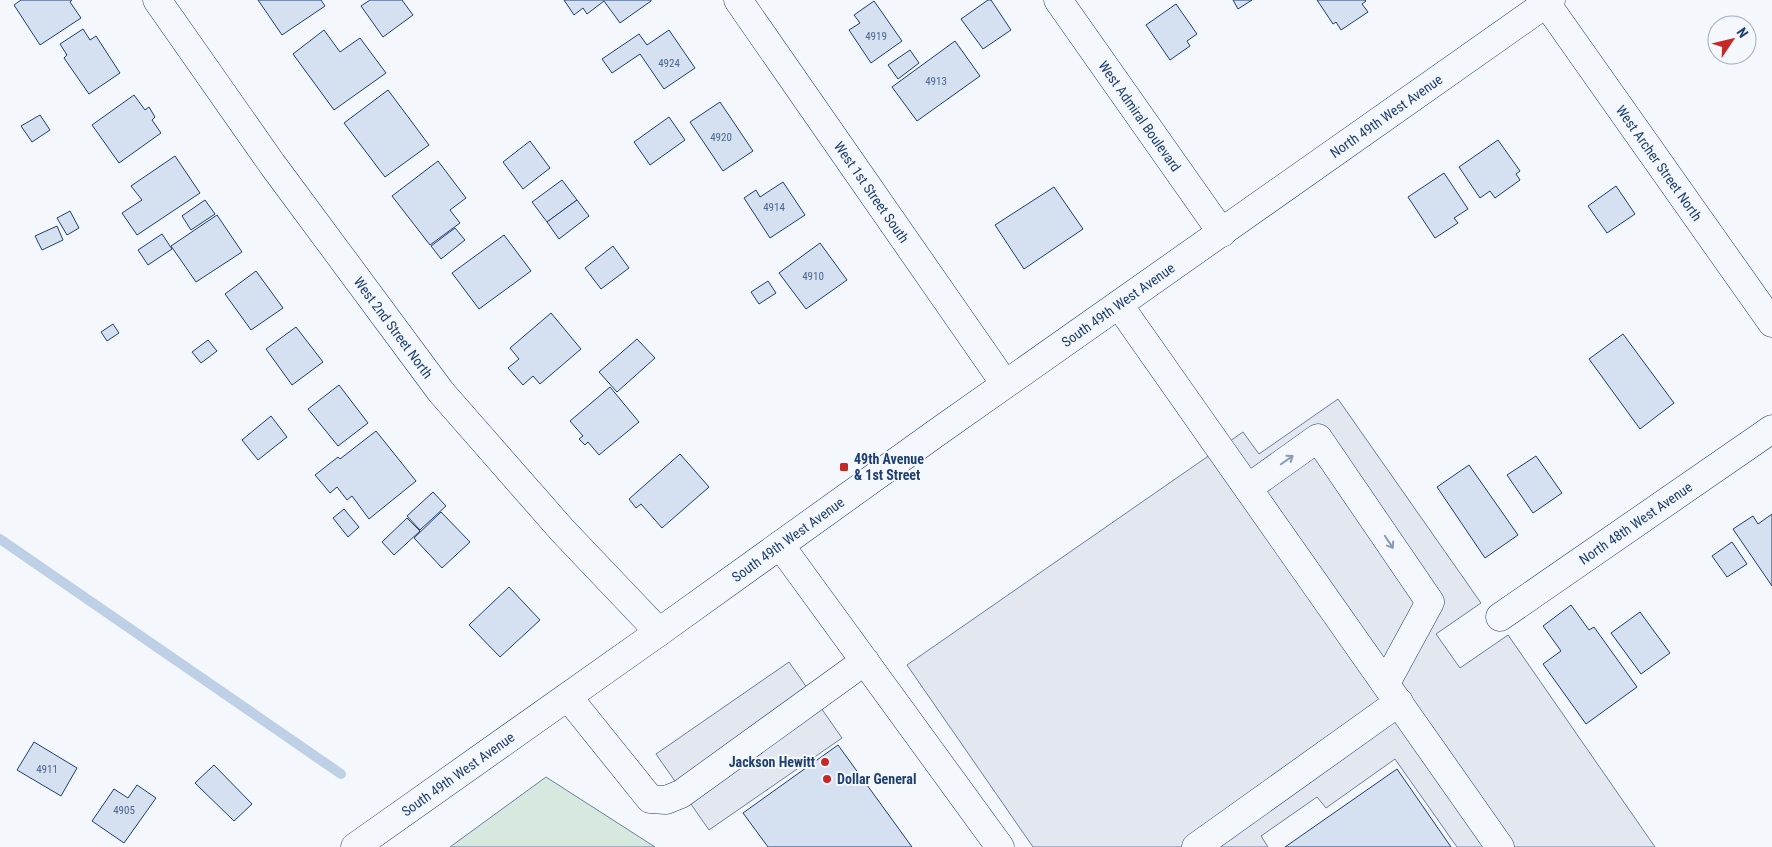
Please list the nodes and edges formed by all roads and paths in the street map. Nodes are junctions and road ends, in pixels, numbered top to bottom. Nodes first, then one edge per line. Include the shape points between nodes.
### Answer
1 (157, 0) edge
2 (738, 0) edge
3 (1058, 0) edge
4 (1549, 2) edge
5 (1222, 233) junction
6 (1119, 305) junction
7 (1772, 323) edge
8 (1005, 384) junction
9 (1772, 429) edge
10 (1248, 488) junction
11 (780, 545) junction
12 (1500, 617) dead end
13 (659, 632) junction
14 (865, 662) junction
15 (1392, 692) junction
16 (568, 697) junction
17 (355, 847) edge
18 (1000, 847) edge
19 (1196, 847) edge
20 (1500, 847) edge

1 - 13 street, West 2nd Street North via 272,164 442,392 562,530
2 - 8 street, West 1st Street South
3 - 5 street, West Admiral Boulevard
4 - 5 street, North 49th West Avenue
4 - 7 street, West Archer Street North
5 - 6 street, South 49th West Avenue
6 - 8 street, South 49th West Avenue
6 - 10 street
8 - 11 street, South 49th West Avenue
9 - 12 street, North 48th West Avenue
10 - 15 street
10 -> 15 street via 1318,438 1430,602
11 - 13 street, South 49th West Avenue
11 - 14 street
13 - 16 street, South 49th West Avenue
14 - 16 street via 681,794 666,800 650,799
14 - 18 street
15 - 19 street
15 - 20 street
16 - 17 street, South 49th West Avenue

